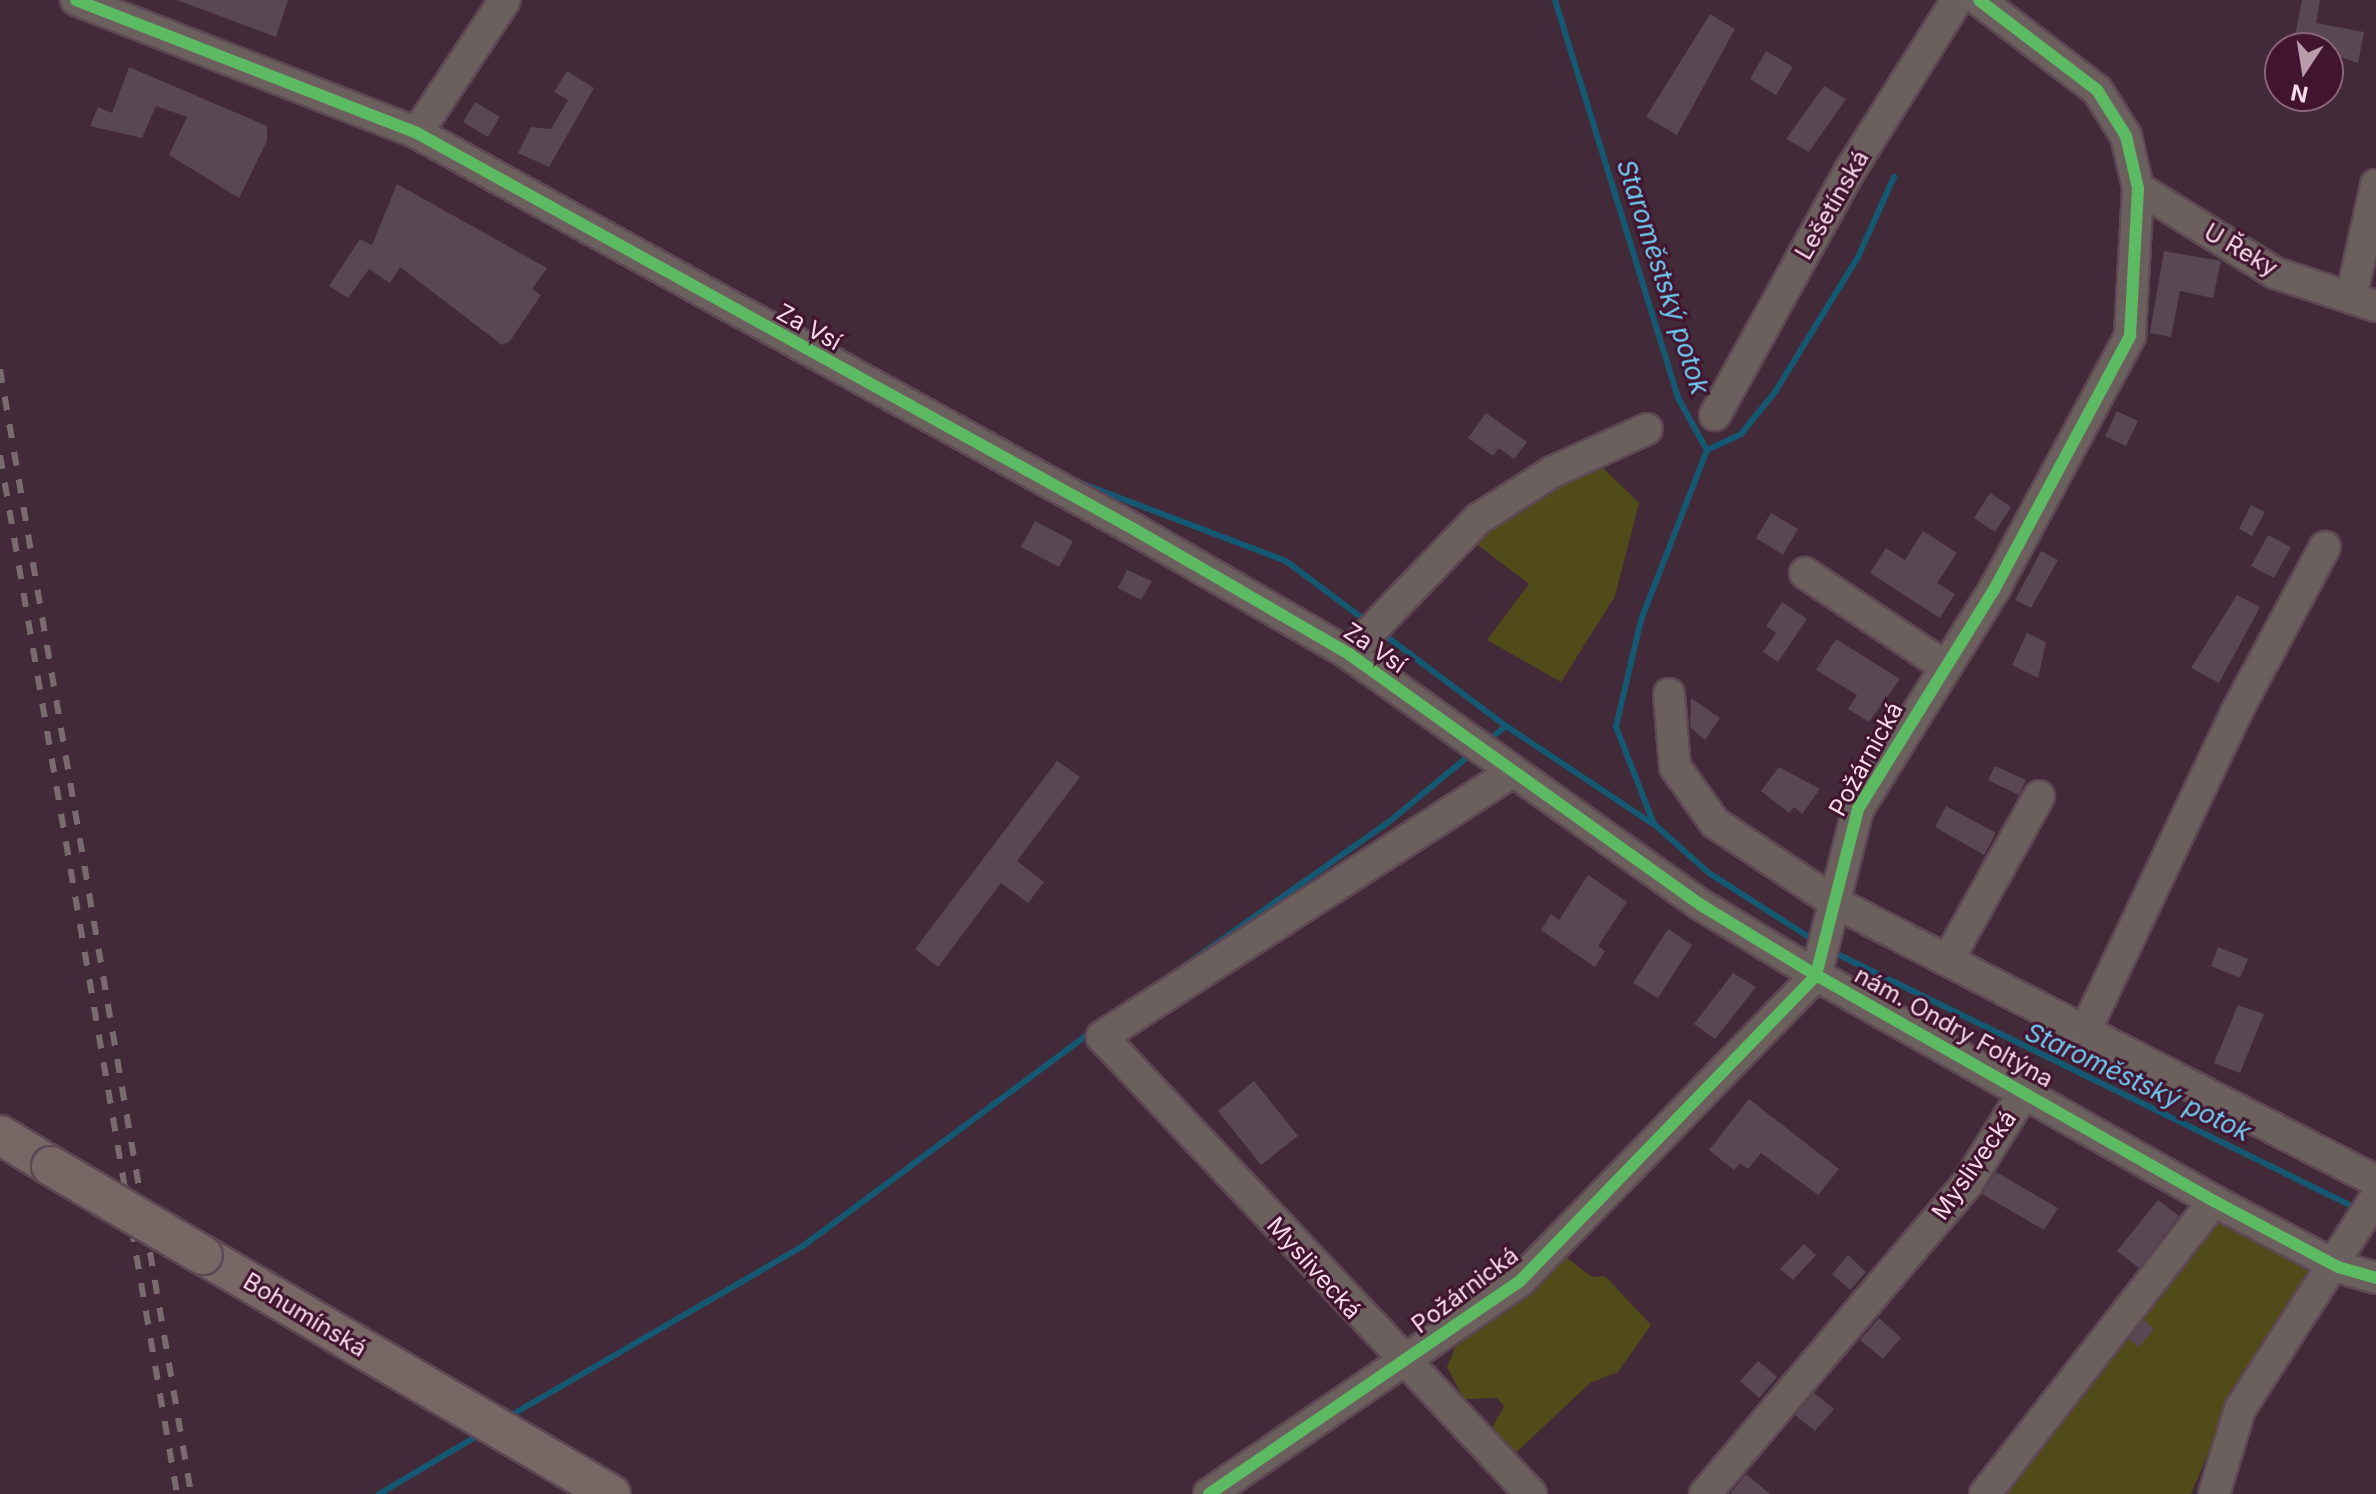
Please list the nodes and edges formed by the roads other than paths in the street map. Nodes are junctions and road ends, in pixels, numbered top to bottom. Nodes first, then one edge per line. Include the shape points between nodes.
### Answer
1 (76, 0) edge
2 (505, 0) edge
3 (1957, 0) edge
4 (1979, 0) edge
5 (417, 133) junction
6 (2376, 185) edge
7 (2138, 188) junction
8 (2363, 302) edge
9 (1715, 415) dead end
10 (1647, 429) dead end
11 (2325, 547) dead end
12 (1805, 573) dead end
13 (1349, 654) junction
14 (1946, 667) junction
15 (1669, 694) dead end
16 (1500, 764) junction
17 (2039, 796) dead end
18 (1836, 903) junction
19 (1822, 954) junction
20 (1949, 958) junction
21 (2087, 1027) junction
22 (2025, 1091) junction
23 (0, 1135) edge
24 (2373, 1199) edge
25 (2214, 1201) junction
26 (2338, 1267) junction
27 (2376, 1278) edge
28 (1402, 1364) junction
29 (611, 1494) edge
30 (1209, 1494) edge
31 (1531, 1494) edge
32 (1705, 1494) edge
33 (1985, 1494) edge
34 (2214, 1494) edge

1 - 5 street, Za Vsí
2 - 5 street
3 - 9 street, Lešetínská via 1851,169
4 - 7 street via 2097,90 2126,136
5 - 13 street, Za Vsí
6 - 8 street, U Řeky
7 - 8 street, U Řeky via 2275,273
7 - 14 street, Požárnická via 2130,336 2096,410
10 - 13 street, Za Vsí via 1552,472 1478,519
11 - 21 street via 2238,709
12 - 14 street
13 - 16 street, Za Vsí
14 - 18 street, Požárnická via 1858,809 1839,864
15 - 18 street via 1675,767 1715,823
16 - 19 street, nám. Ondry Foltýna
16 - 28 street, Myslivecká via 1102,1037
17 - 20 street
18 - 19 street, Požárnická
18 - 20 street
19 - 22 street, nám. Ondry Foltýna
19 - 28 street, Požárnická via 1519,1282
20 - 21 street
21 - 24 street
22 - 25 street, nám. Ondry Foltýna
22 - 32 street, Myslivecká via 1967,1184
23 - 29 main road, Bohumínská, bridge
24 - 26 street
25 - 26 street, nám. Ondry Foltýna
25 - 33 street
26 - 27 street, nám. Ondry Foltýna
26 - 34 street via 2240,1409
28 - 30 street, Požárnická
28 - 31 street, Myslivecká

